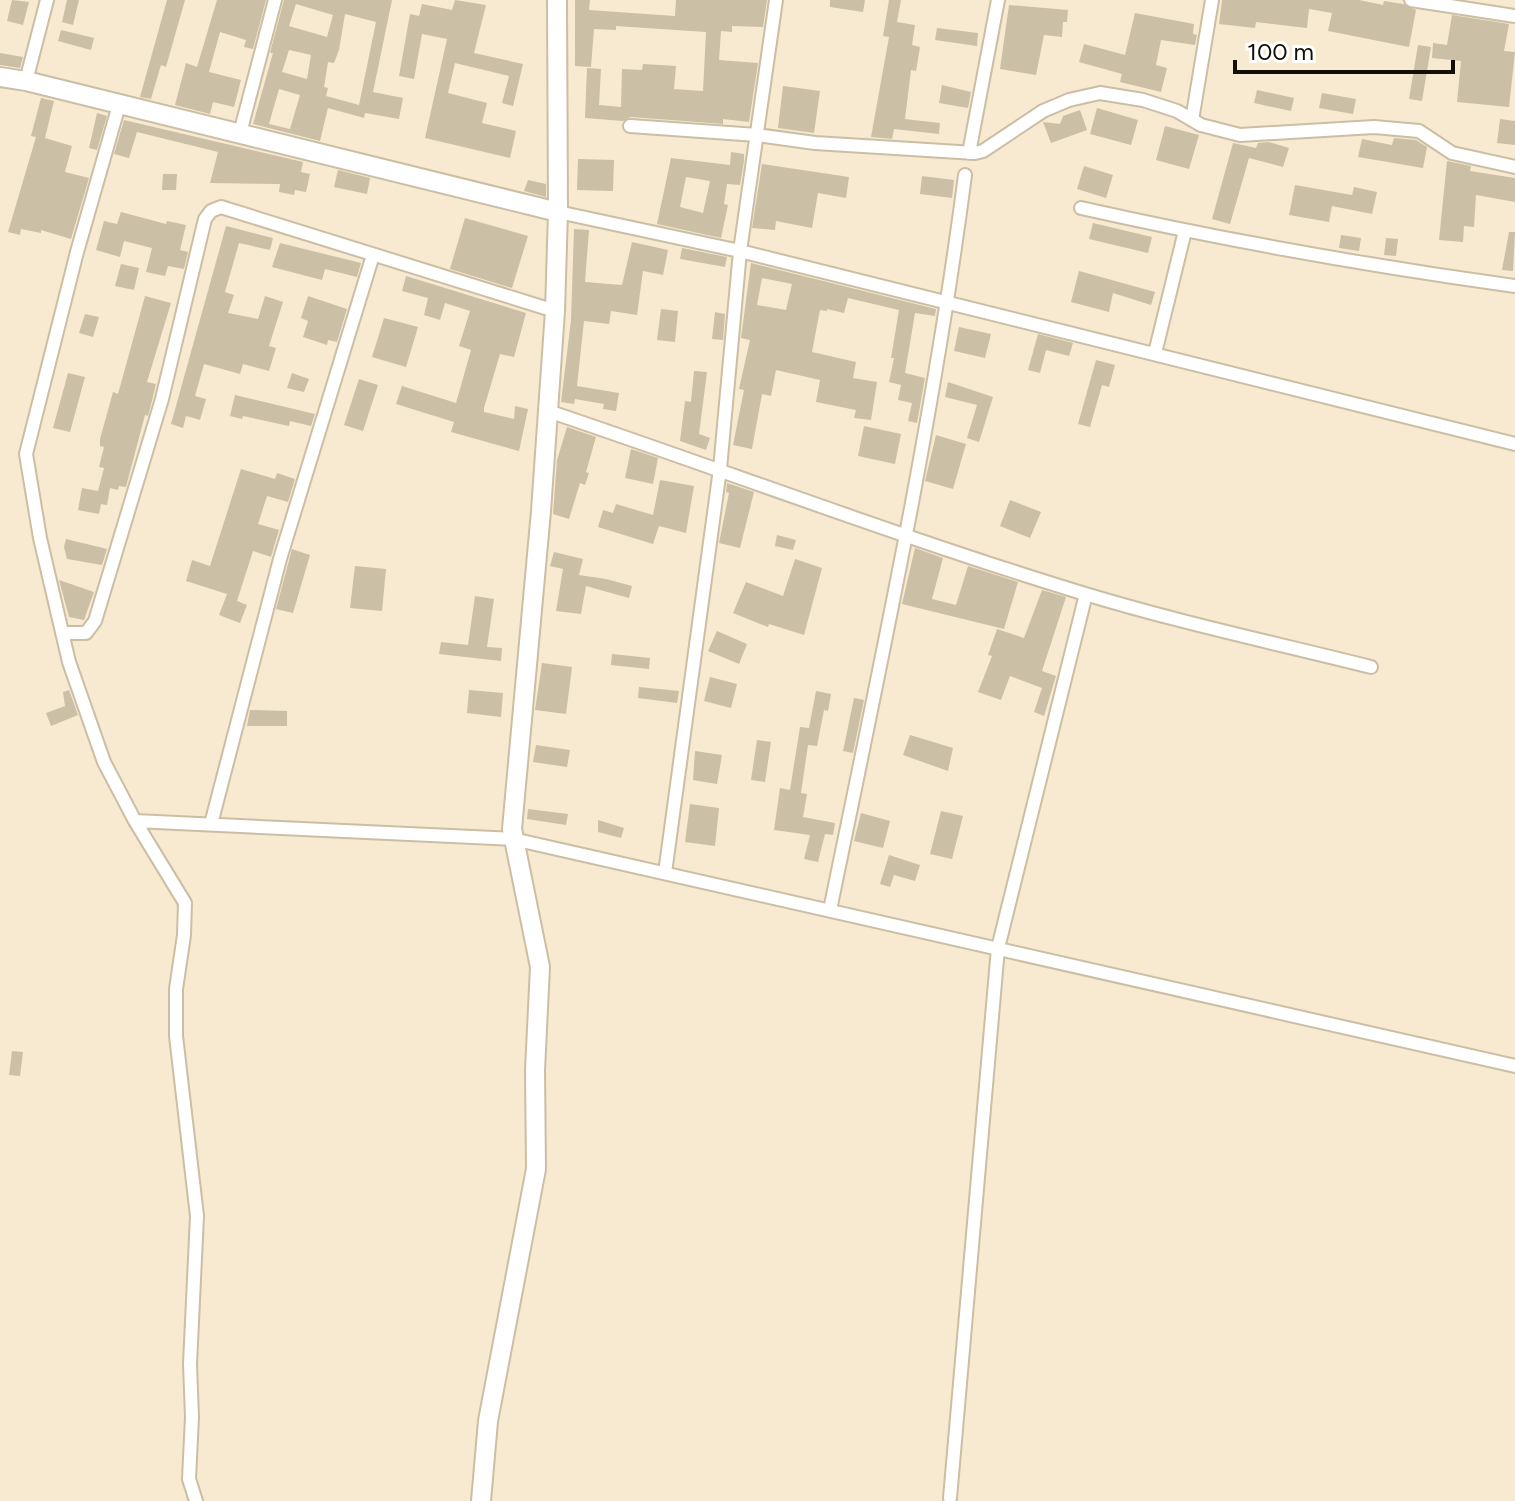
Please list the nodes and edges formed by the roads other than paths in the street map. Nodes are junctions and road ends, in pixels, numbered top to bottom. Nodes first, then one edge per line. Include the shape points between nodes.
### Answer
1 (47, 0) edge
2 (275, 0) edge
3 (557, 0) edge
4 (776, 0) edge
5 (998, 0) edge
6 (1212, 0) edge
7 (1411, 0) edge
8 (1515, 16) edge
9 (0, 77) edge
10 (26, 81) junction
11 (119, 105) junction
12 (1192, 120) junction
13 (630, 126) dead end
14 (240, 133) junction
15 (757, 135) junction
16 (969, 153) junction
17 (1515, 167) edge
18 (965, 175) dead end
19 (1081, 208) dead end
20 (558, 212) junction
21 (1185, 231) junction
22 (740, 251) junction
23 (373, 255) junction
24 (1515, 286) edge
25 (949, 302) junction
26 (555, 311) junction
27 (1155, 353) junction
28 (548, 411) junction
29 (1515, 444) edge
30 (720, 469) junction
31 (906, 536) junction
32 (1086, 594) junction
33 (62, 633) junction
34 (1371, 667) dead end
35 (135, 821) junction
36 (211, 824) junction
37 (513, 839) junction
38 (665, 873) junction
39 (830, 910) junction
40 (998, 948) junction
41 (1515, 1066) edge
42 (950, 1498) dead end
43 (196, 1501) edge
44 (481, 1501) edge

1 - 10 street
2 - 14 street
3 - 20 street
4 - 15 street
5 - 16 street
6 - 12 street
7 - 8 street
9 - 10 street
10 - 11 street
11 - 14 street
11 - 33 street via 26,454
12 - 16 street via 1143,100 1100,93 1043,111 983,151
12 - 17 street via 1240,135 1374,127 1419,131 1452,153
13 - 15 street
14 - 20 street
15 - 16 street
15 - 22 street
18 - 25 street
19 - 21 street
20 - 22 street
20 - 26 street
21 - 24 street
21 - 27 street
22 - 25 street
22 - 30 street
23 - 26 street
23 - 33 street via 221,207 211,211 162,399 95,621 86,633
23 - 36 street via 280,559
25 - 27 street
25 - 31 street
26 - 28 street
27 - 29 street
28 - 30 street
28 - 37 street
30 - 31 street
30 - 38 street
31 - 32 street
31 - 39 street
32 - 34 street
32 - 40 street
33 - 35 street via 104,762
35 - 36 street
35 - 43 street via 185,903 176,1036 197,1216 189,1479
36 - 37 street
37 - 38 street
37 - 44 street via 540,967 536,1169 488,1421
38 - 39 street
39 - 40 street
40 - 41 street
40 - 42 street

